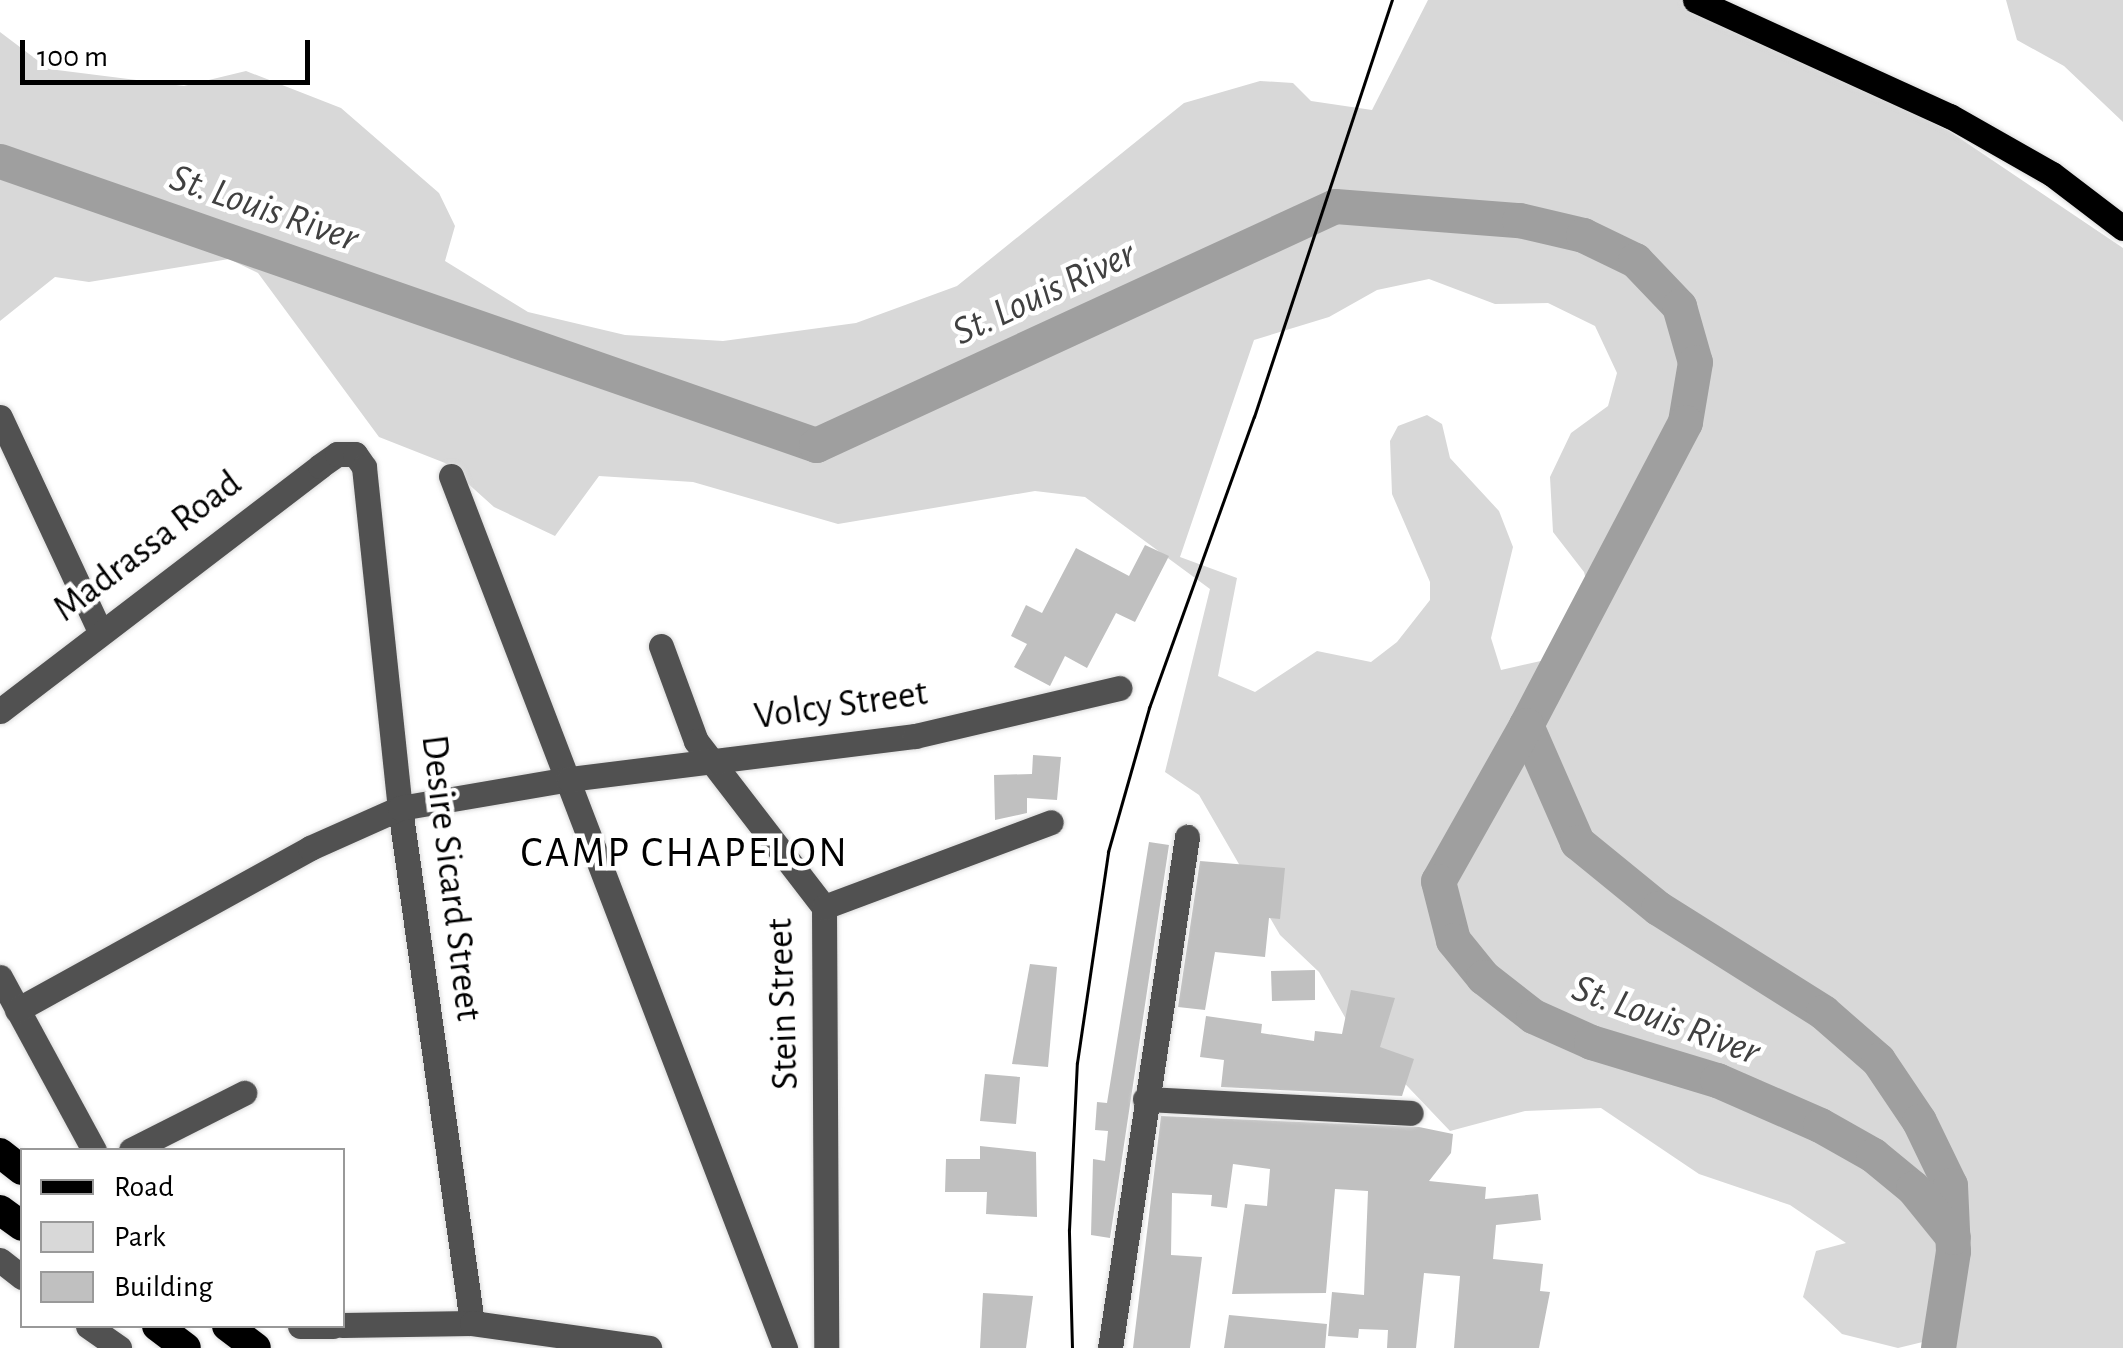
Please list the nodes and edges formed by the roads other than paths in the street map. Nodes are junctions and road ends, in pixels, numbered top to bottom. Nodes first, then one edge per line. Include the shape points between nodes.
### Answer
1 (1695, 0) edge
2 (2123, 228) edge
3 (0, 417) edge
4 (347, 452) joint
5 (451, 476) dead end
6 (98, 629) junction
7 (661, 646) dead end
8 (1119, 688) dead end
9 (0, 710) edge
10 (710, 762) junction
11 (570, 779) junction
12 (400, 808) junction
13 (1050, 822) dead end
14 (1186, 837) dead end
15 (824, 907) junction
16 (0, 977) edge
17 (16, 1010) junction
18 (244, 1093) dead end
19 (1146, 1099) junction
20 (1411, 1113) dead end
21 (85, 1147) edge
22 (135, 1148) edge
23 (0, 1153) edge
24 (20, 1168) edge
25 (0, 1260) edge
26 (20, 1275) edge
27 (472, 1322) junction
28 (345, 1325) edge
29 (91, 1328) edge
30 (160, 1328) edge
31 (230, 1328) edge
32 (119, 1348) edge
33 (186, 1348) edge
34 (256, 1348) edge
35 (649, 1348) edge
36 (785, 1348) edge
37 (826, 1348) edge
38 (1110, 1348) edge

1 - 2 main road via 1950,116 2052,174
3 - 6 street
4 - 6 street, Madrassa Road
4 - 12 street, Desire Sicard Street via 364,467
5 - 11 street
6 - 9 street, Madrassa Road
7 - 10 street, Stein Street
8 - 10 street, Volcy Street via 916,736
10 - 11 street, Volcy Street
10 - 15 street, Stein Street
11 - 12 street, Volcy Street
11 - 36 street
12 - 17 street, Volcy Street via 310,848
12 - 27 street, Desire Sicard Street
13 - 15 street
14 - 19 street
15 - 37 street, Stein Street
16 - 17 street
17 - 21 street
18 - 22 street
19 - 20 street
19 - 38 street
23 - 24 highway
25 - 26 street
27 - 28 street
27 - 35 street
29 - 32 street
30 - 33 highway
31 - 34 highway

